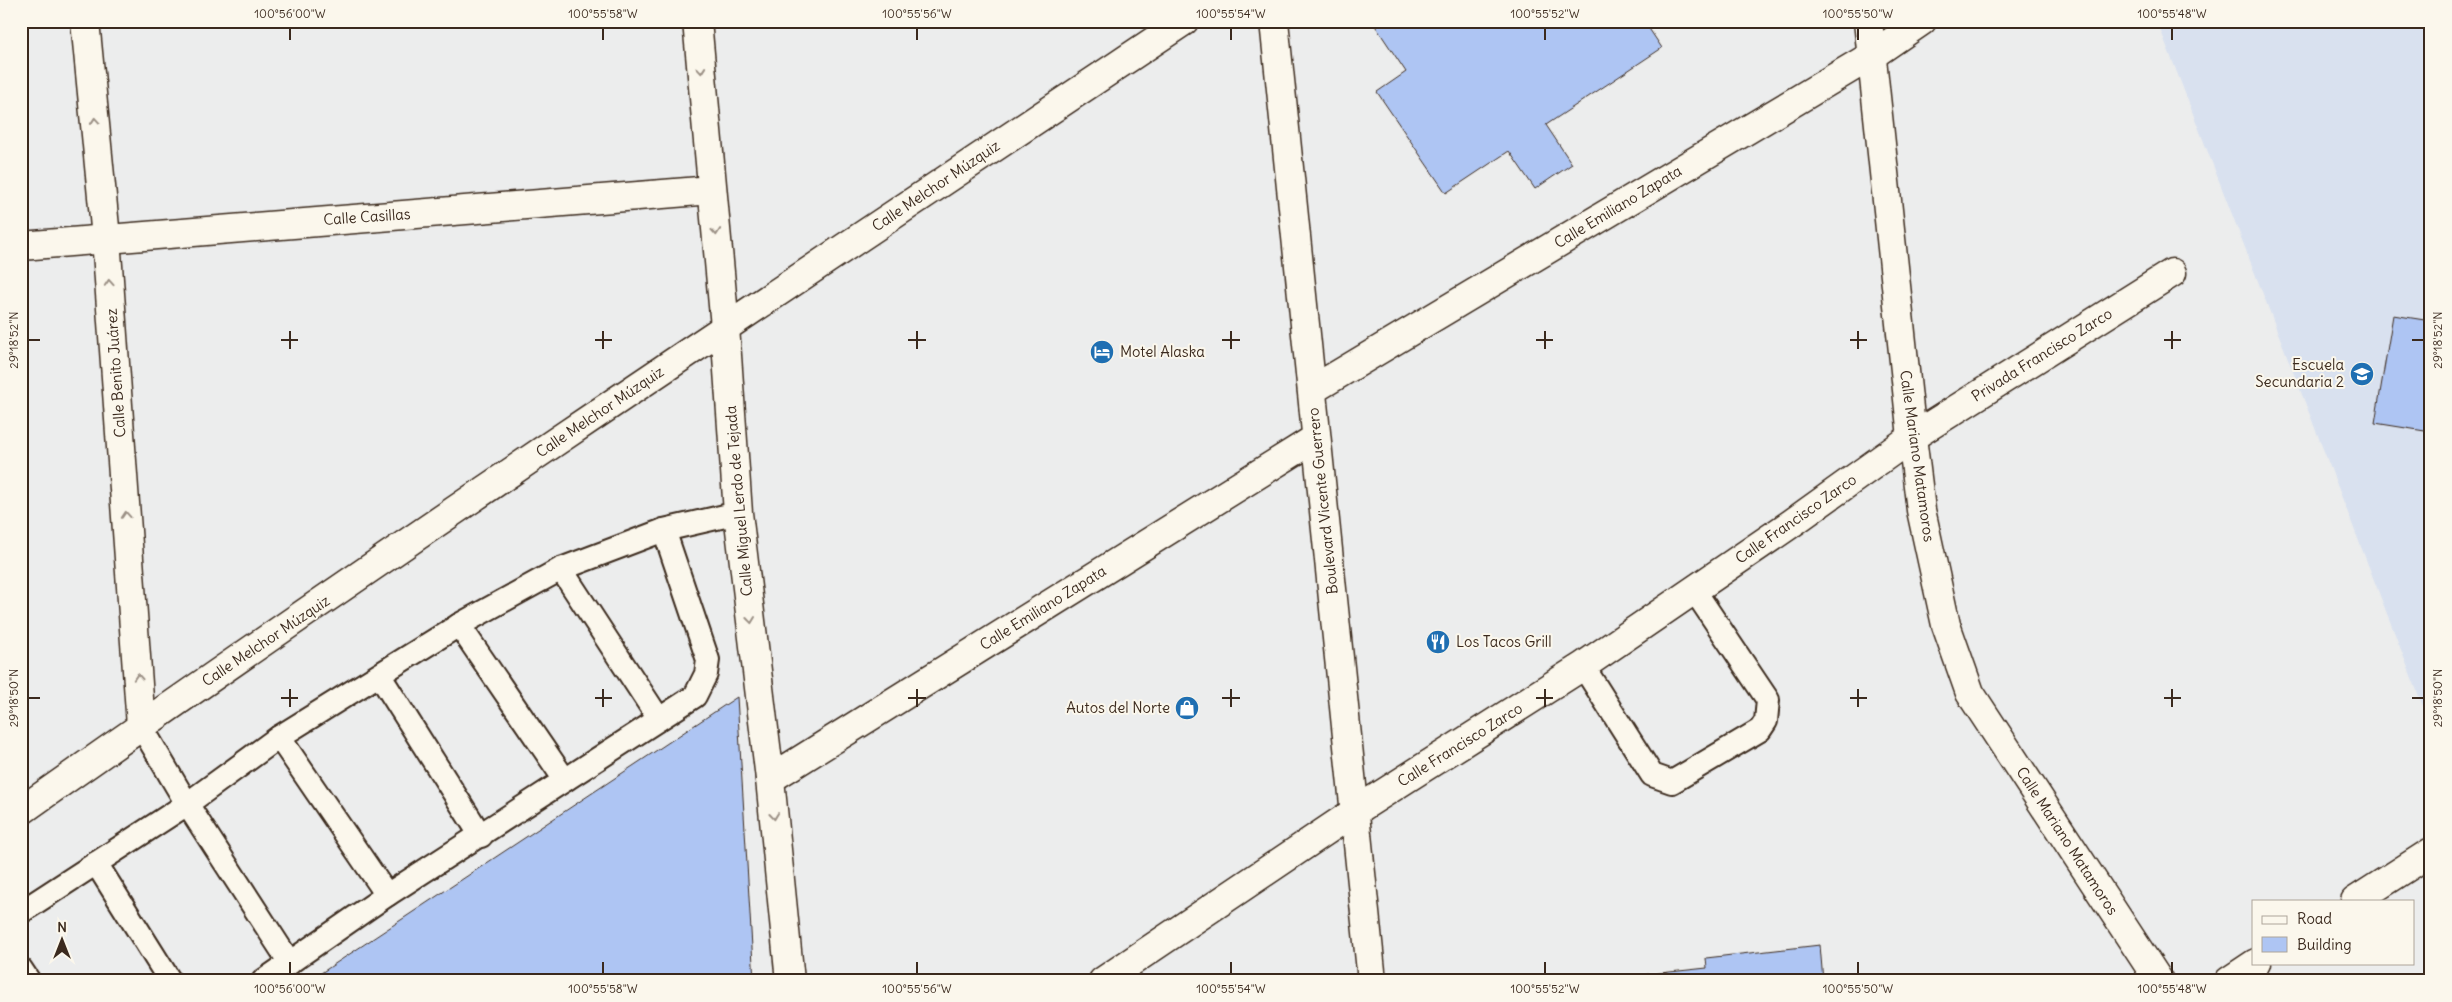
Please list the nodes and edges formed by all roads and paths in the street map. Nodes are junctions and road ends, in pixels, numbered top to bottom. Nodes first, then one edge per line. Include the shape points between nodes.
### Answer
1 (86, 21) edge
2 (697, 21) edge
3 (1184, 21) edge
4 (1274, 21) edge
5 (1868, 21) edge
6 (1922, 21) edge
7 (1871, 56) junction
8 (712, 190) junction
9 (106, 238) junction
10 (21, 246) edge
11 (2172, 273) dead end
12 (725, 327) junction
13 (1312, 390) junction
14 (1912, 437) junction
15 (1316, 438) junction
16 (738, 513) junction
17 (664, 530) junction
18 (561, 569) junction
19 (1694, 590) junction
20 (459, 624) junction
21 (1583, 666) junction
22 (380, 676) junction
23 (659, 719) junction
24 (141, 726) junction
25 (279, 737) junction
26 (770, 779) junction
27 (566, 780) junction
28 (186, 804) junction
29 (21, 810) edge
30 (1354, 812) junction
31 (481, 836) junction
32 (2431, 852) edge
33 (96, 863) junction
34 (387, 894) junction
35 (2357, 900) edge
36 (21, 912) edge
37 (290, 964) junction
38 (2254, 964) edge
39 (21, 969) edge
40 (29, 981) edge
41 (170, 981) edge
42 (263, 981) edge
43 (790, 981) edge
44 (1103, 981) edge
45 (1372, 981) edge
46 (2159, 981) edge
47 (2228, 981) edge

9 -> 1 street, Calle Benito Juárez
2 -> 8 street, Calle Miguel Lerdo de Tejada
3 - 12 street, Calle Melchor Múzquiz
4 - 13 street, Boulevard Vicente Guerrero
5 - 7 street, Calle Mariano Matamoros
6 - 7 street, Calle Emiliano Zapata
7 - 13 street, Calle Emiliano Zapata
7 - 14 street, Calle Mariano Matamoros
8 - 9 street, Calle Casillas
8 -> 12 street, Calle Miguel Lerdo de Tejada
9 - 10 street, Calle Casillas
24 -> 9 street, Calle Benito Juárez
11 - 14 street, Privada Francisco Zarco
12 - 16 street, Calle Miguel Lerdo de Tejada
12 - 24 street, Calle Melchor Múzquiz
13 - 15 street, Boulevard Vicente Guerrero
14 - 19 street, Calle Francisco Zarco
14 - 46 street, Calle Mariano Matamoros via 1922,510 1946,625 1970,694
15 - 26 street, Calle Emiliano Zapata
15 - 30 street, Boulevard Vicente Guerrero
16 - 17 lane
16 -> 26 street, Calle Miguel Lerdo de Tejada
17 - 18 lane
17 - 23 lane via 708,660 706,674 695,696
18 - 20 lane
18 - 23 lane
19 - 21 street, Calle Francisco Zarco
19 - 21 lane via 1768,700 1766,720 1760,730 1672,782 1660,780 1652,775
20 - 22 lane
20 - 27 lane
21 - 30 street, Calle Francisco Zarco
22 - 25 lane
22 - 31 lane
23 - 27 lane
24 - 28 lane
24 - 29 street, Calle Melchor Múzquiz
25 - 28 lane
25 - 34 lane
26 -> 43 street, Calle Miguel Lerdo de Tejada
27 - 31 lane
28 - 33 lane
28 - 37 lane
30 - 44 street, Calle Francisco Zarco
30 - 45 street, Boulevard Vicente Guerrero
31 - 34 lane
32 - 35 street
33 - 36 lane
33 - 41 lane
34 - 37 lane
37 - 42 lane
38 - 47 street
39 - 40 lane

